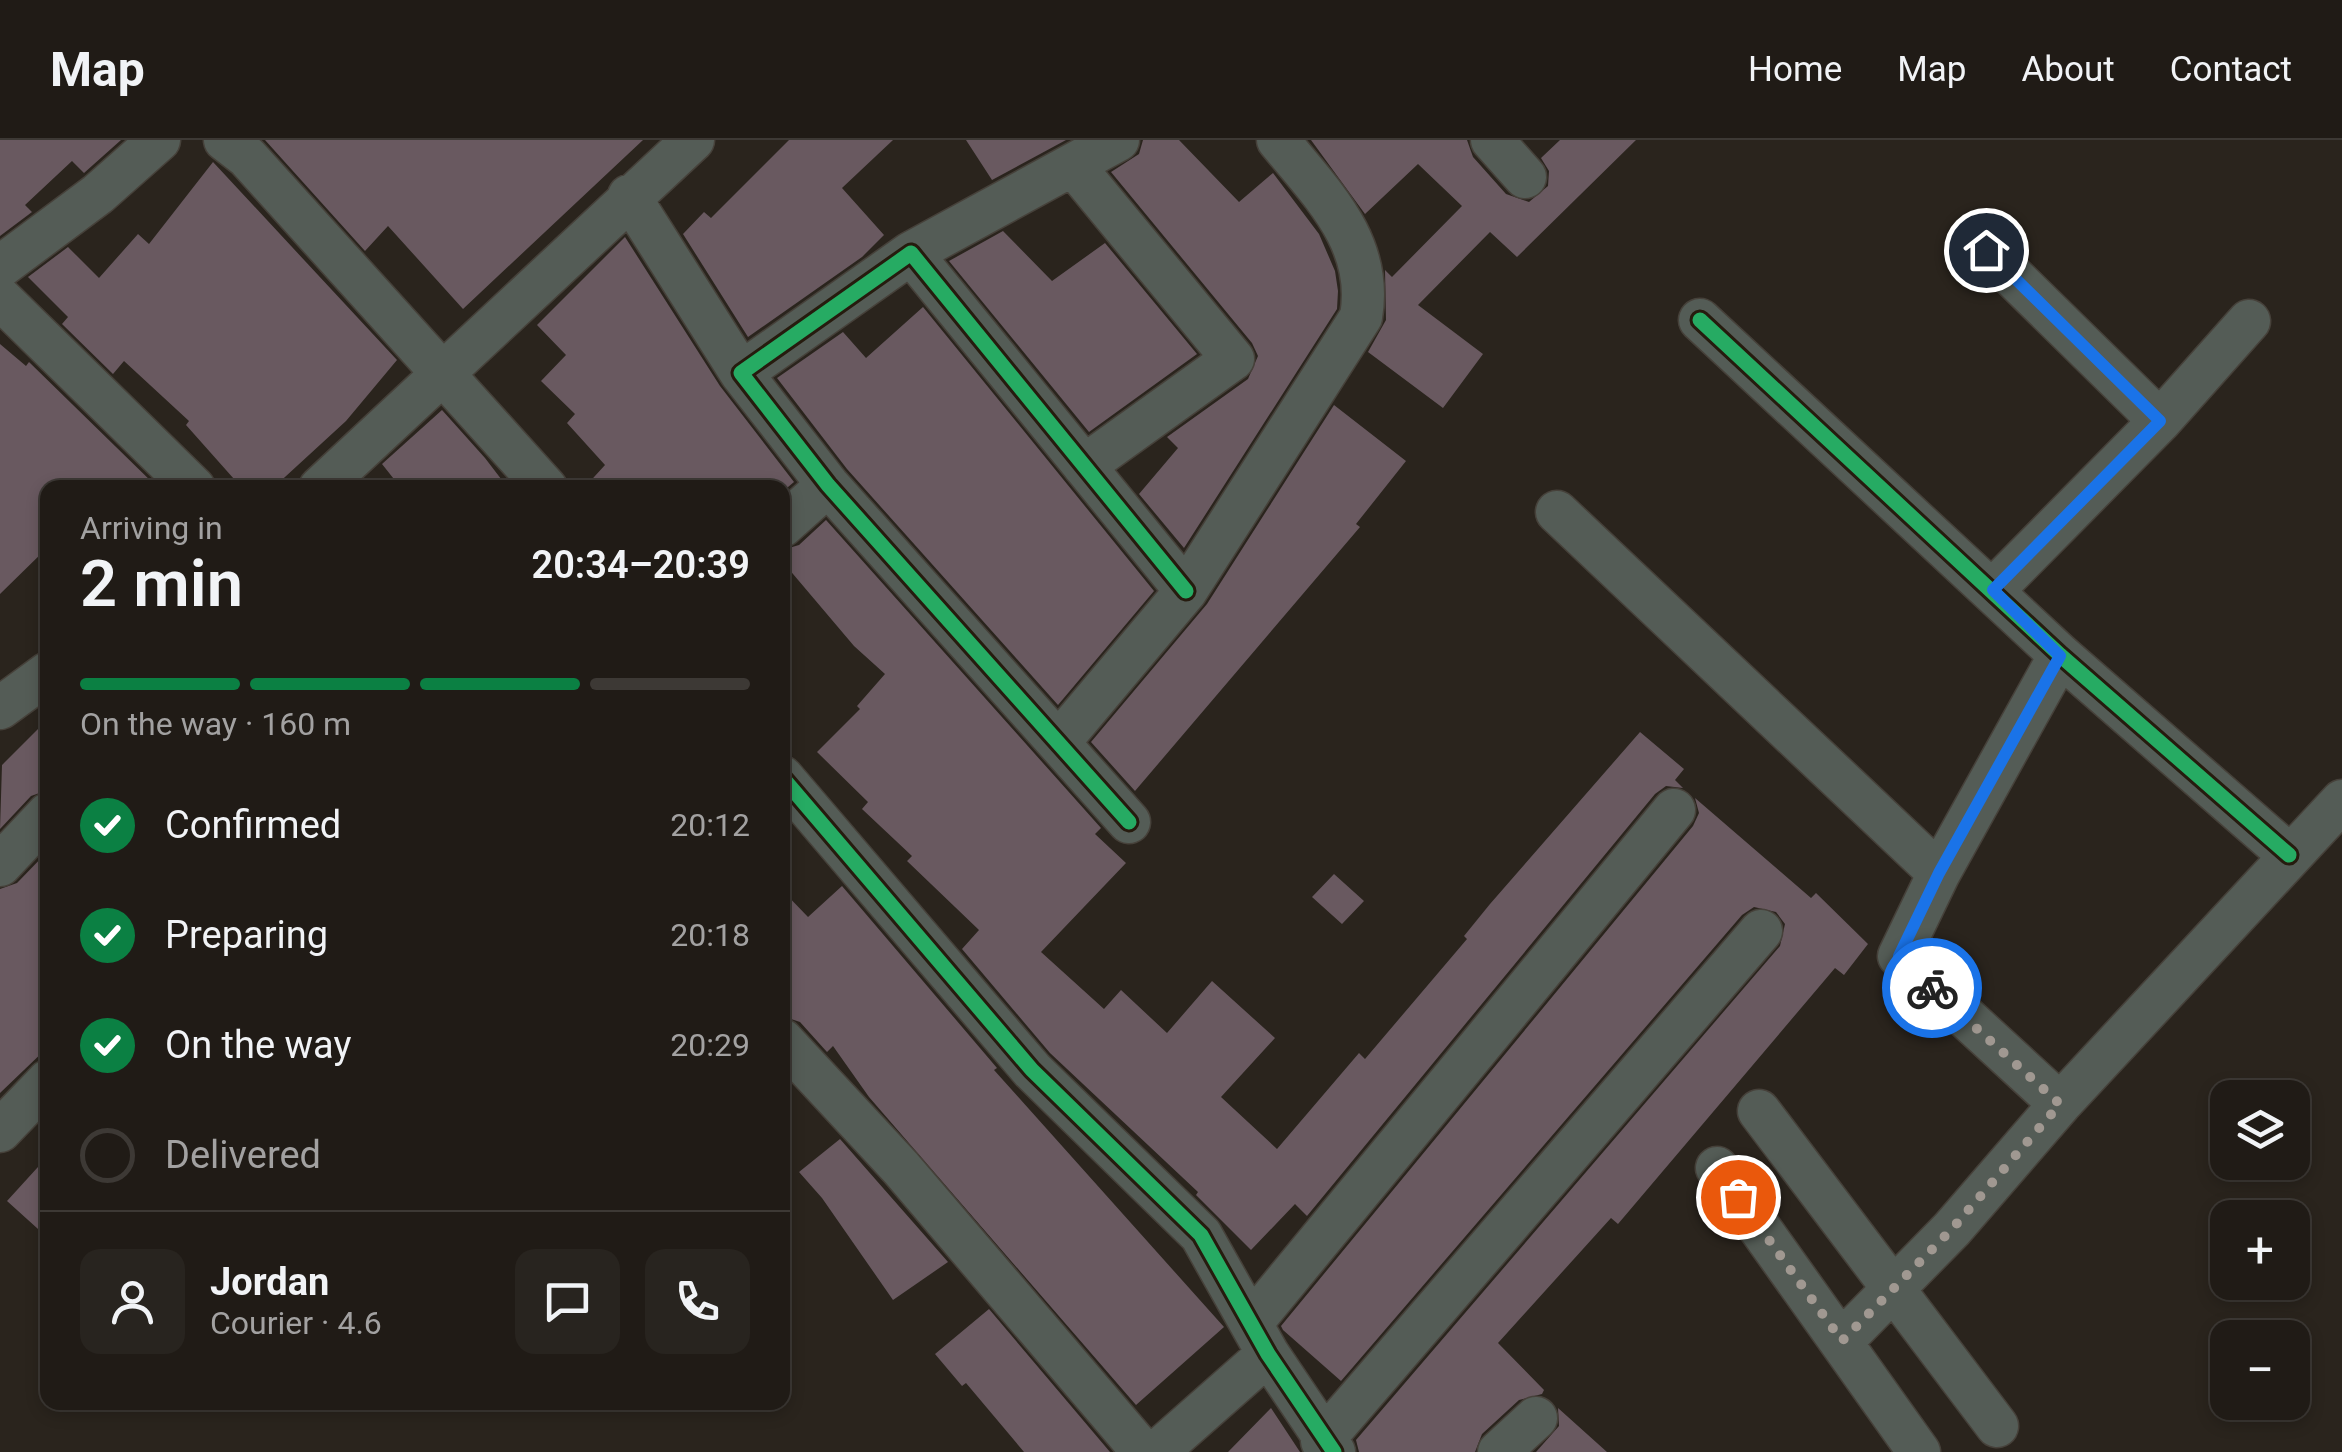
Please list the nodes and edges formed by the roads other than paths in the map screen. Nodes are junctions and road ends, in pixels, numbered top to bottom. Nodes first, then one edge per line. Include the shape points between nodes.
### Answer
1 (159, 140) edge
2 (225, 140) edge
3 (692, 140) edge
4 (1118, 140) edge
5 (1278, 140) edge
6 (1492, 140) edge
7 (1073, 165) junction
8 (1525, 177) dead end
9 (628, 196) junction
10 (1986, 250) dead end
11 (911, 253) junction
12 (0, 267) edge
13 (0, 298) edge
14 (1700, 320) dead end
15 (2249, 321) dead end
16 (445, 371) junction
17 (742, 373) junction
18 (2160, 421) junction
19 (1084, 466) junction
20 (186, 480) edge
21 (329, 480) edge
22 (539, 480) edge
23 (828, 485) junction
24 (1557, 512) dead end
25 (790, 519) edge
26 (1993, 590) junction
27 (1186, 591) junction
28 (2060, 656) junction
29 (1058, 742) junction
30 (790, 786) edge
31 (2342, 801) edge
32 (1674, 810) dead end
33 (40, 822) edge
34 (1129, 822) dead end
35 (2289, 855) junction
36 (0, 865) edge
37 (1939, 873) junction
38 (1761, 931) dead end
39 (790, 1049) edge
40 (40, 1089) edge
41 (2060, 1104) junction
42 (1759, 1111) dead end
43 (0, 1130) edge
44 (1716, 1168) dead end
45 (1896, 1288) junction
46 (1260, 1338) junction
47 (1842, 1341) junction
48 (1536, 1418) dead end
49 (1998, 1426) dead end
50 (1328, 1447) edge
51 (1143, 1452) edge
52 (1158, 1452) edge
53 (1499, 1452) edge
54 (1919, 1452) edge

1 - 12 street
2 - 16 street
3 - 9 street
4 - 7 street
5 - 27 street via 1350,228 1366,290 1361,317
6 - 8 street
7 - 11 street
7 - 19 street via 1232,359
9 - 16 street
9 - 17 street
10 - 18 street
11 - 17 street
11 - 19 street
13 - 20 street
14 - 26 street
15 - 18 street
16 - 21 street
16 - 22 street
17 - 23 street
18 - 26 street
19 - 27 street
23 - 25 street
23 - 29 street
24 - 37 street
26 - 28 street
27 - 29 street
28 - 35 street
28 - 37 street
29 - 34 street
30 - 46 street via 1032,1070 1201,1236
31 - 35 street
32 - 46 street
33 - 36 street
35 - 41 street
37 - 41 street via 1899,956
38 - 50 street
39 - 51 street
40 - 43 street
41 - 45 street
42 - 45 street
44 - 47 street
45 - 47 street
45 - 49 street
46 - 50 street
46 - 52 street
47 - 54 street
48 - 53 street

